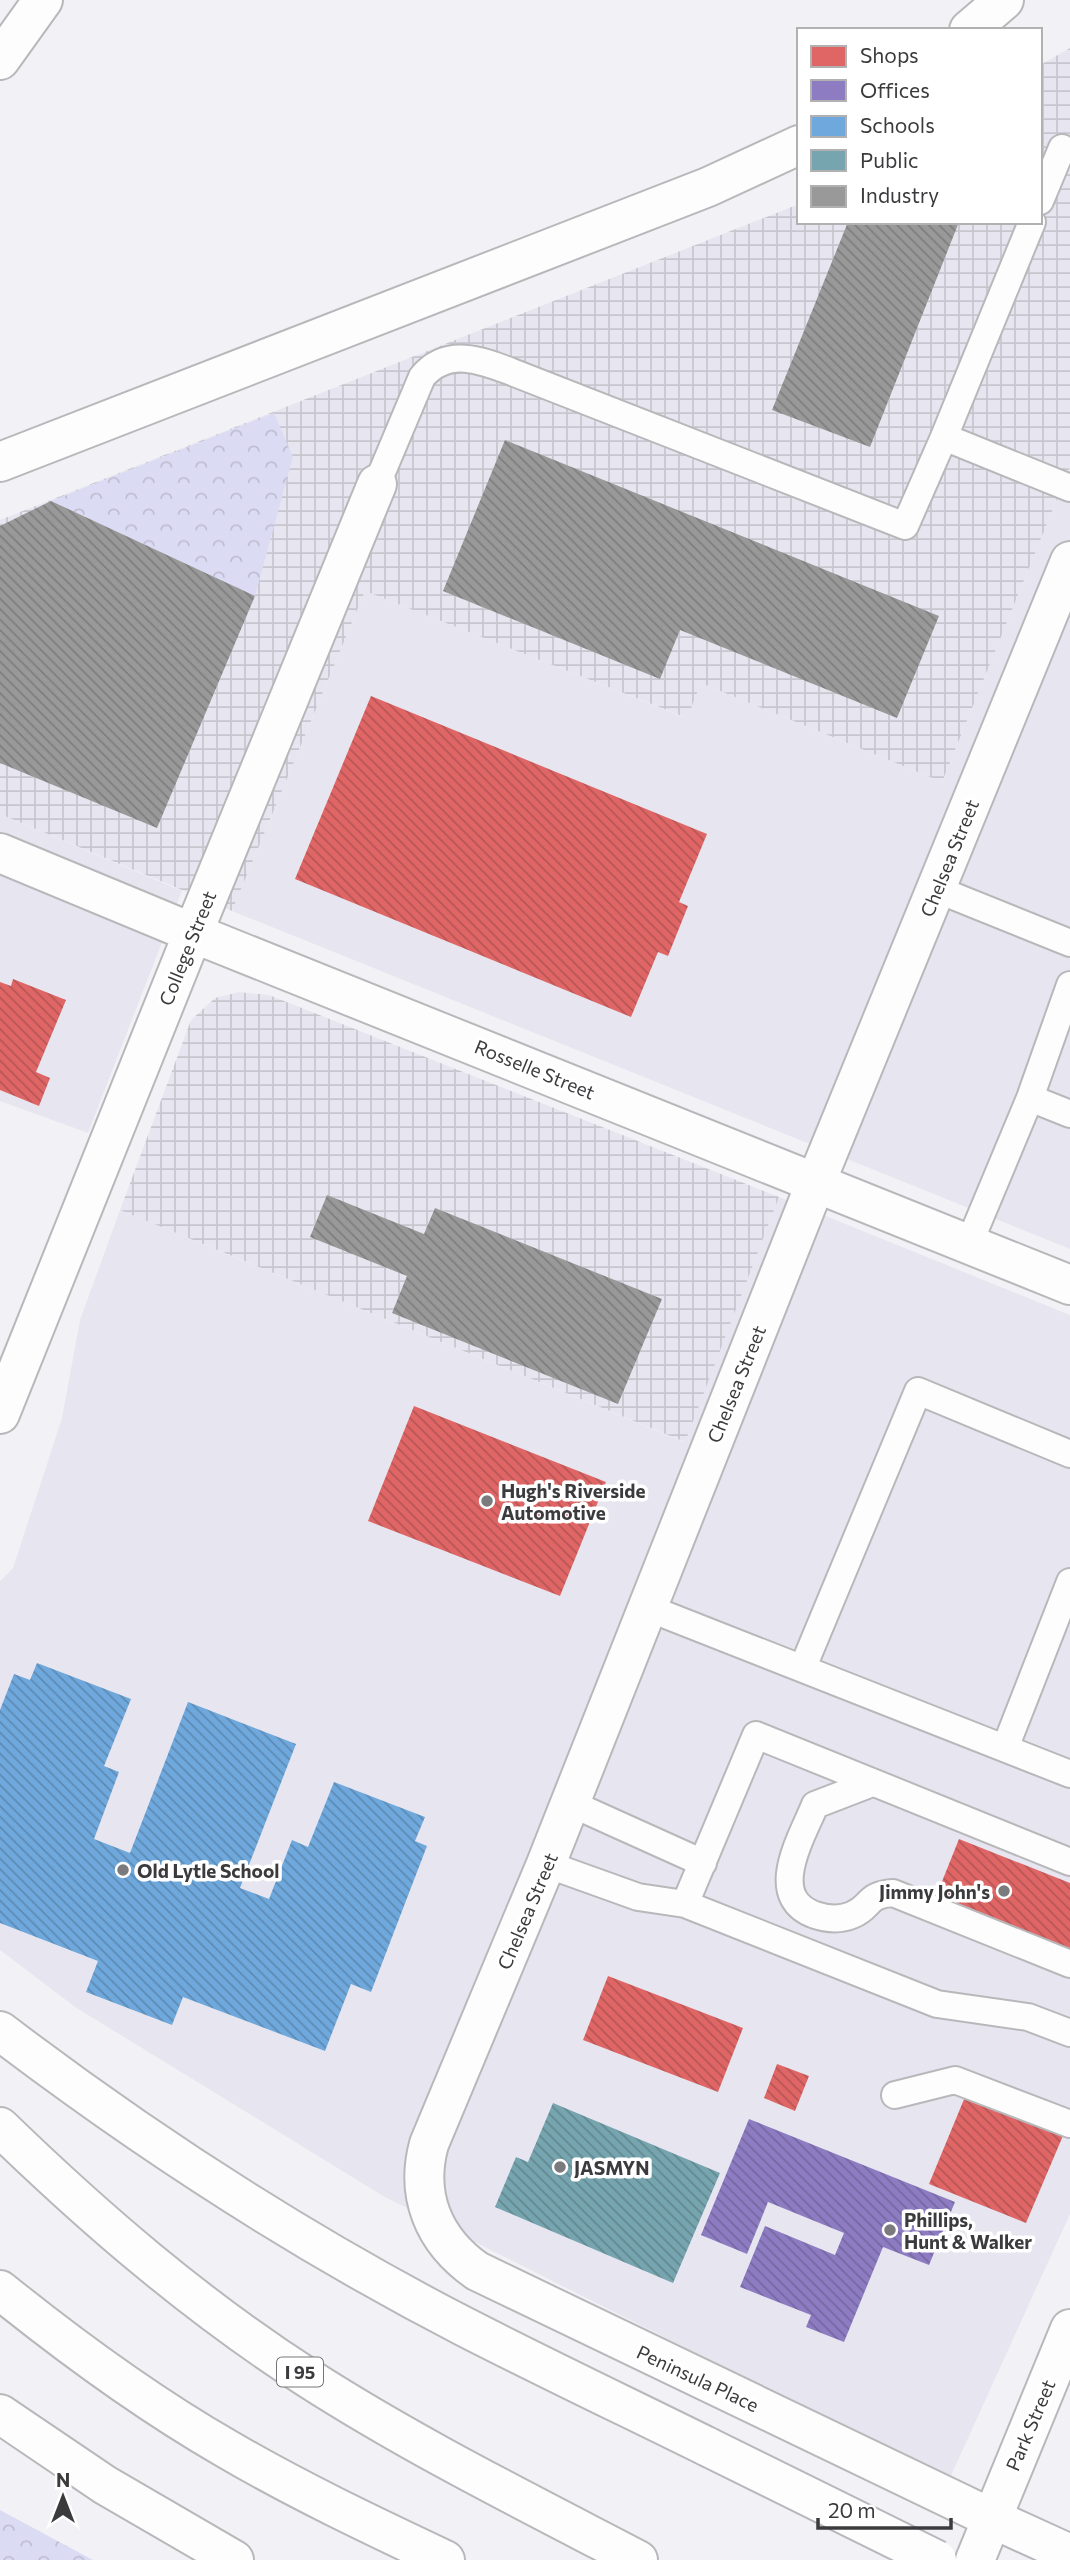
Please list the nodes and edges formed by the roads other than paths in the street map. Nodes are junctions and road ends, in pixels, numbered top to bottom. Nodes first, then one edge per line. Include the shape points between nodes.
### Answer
1 (43, 0) edge
2 (1004, 0) edge
3 (971, 28) edge
4 (0, 60) edge
5 (797, 146) edge
6 (1062, 148) dead end
7 (1042, 196) edge
8 (1030, 224) edge
9 (944, 437) junction
10 (0, 462) edge
11 (377, 484) joint
12 (1070, 488) edge
13 (1067, 576) edge
14 (0, 853) edge
15 (936, 889) junction
16 (192, 933) junction
17 (1070, 943) edge
18 (1070, 985) edge
19 (1030, 1097) junction
20 (1070, 1114) edge
21 (816, 1182) junction
22 (970, 1244) junction
23 (1070, 1285) edge
24 (0, 1414) edge
25 (1070, 1454) edge
26 (1070, 1582) edge
27 (648, 1608) junction
28 (803, 1667) junction
29 (1005, 1748) junction
30 (1070, 1774) edge
31 (872, 1783) junction
32 (570, 1803) junction
33 (1070, 1862) edge
34 (703, 1863) junction
35 (546, 1864) junction
36 (685, 1904) junction
37 (1070, 1964) edge
38 (0, 2031) edge
39 (1070, 2034) edge
40 (895, 2095) dead end
41 (1070, 2124) edge
42 (0, 2127) edge
43 (429, 2211) joint
44 (0, 2290) edge
45 (1070, 2329) edge
46 (0, 2414) edge
47 (991, 2518) junction
48 (1070, 2554) edge
49 (234, 2560) edge
50 (445, 2560) edge
51 (638, 2560) edge
52 (937, 2560) edge
53 (975, 2560) edge

1 - 4 main road
2 - 3 main road
5 - 10 main road via 708,187
6 - 7 lane
8 - 9 lane
9 - 11 lane via 905,526 499,367 452,358 441,360 422,377
9 - 12 lane
11 - 16 main road, College Street
13 - 15 main road, Chelsea Street
14 - 16 main road, Rosselle Street
15 - 17 lane
15 - 21 main road, Chelsea Street
16 - 21 main road, Rosselle Street
16 - 24 main road, College Street
18 - 19 lane
19 - 20 lane
19 - 22 lane
21 - 22 main road, Rosselle Street
21 - 27 main road, Chelsea Street
22 - 23 main road, Rosselle Street
25 - 28 lane via 918,1391
26 - 29 lane
27 - 28 lane
27 - 32 main road, Chelsea Street
28 - 29 lane
29 - 30 lane
31 - 33 lane
31 - 34 lane via 756,1735
31 - 37 lane via 815,1805 788,1875 793,1898 810,1913 829,1919 853,1915 876,1894 894,1893
32 - 34 lane
32 - 35 main road, Chelsea Street
34 - 36 lane
35 - 36 lane via 638,1897
35 - 43 main road, Chelsea Street via 429,2144 423,2176
36 - 39 lane via 937,2004 1028,2017
38 - 52 main road, bridge via 189,2164 394,2288
40 - 41 lane via 956,2080
42 - 51 main road, I 95 via 58,2184 178,2287 296,2370 442,2457
43 - 47 main road, Peninsula Place via 447,2245 488,2277
44 - 50 main road via 92,2362 225,2448
45 - 47 main road, Park Street
46 - 49 main road via 105,2485
47 - 48 main road, Peninsula Place
47 - 53 main road, Park Street

